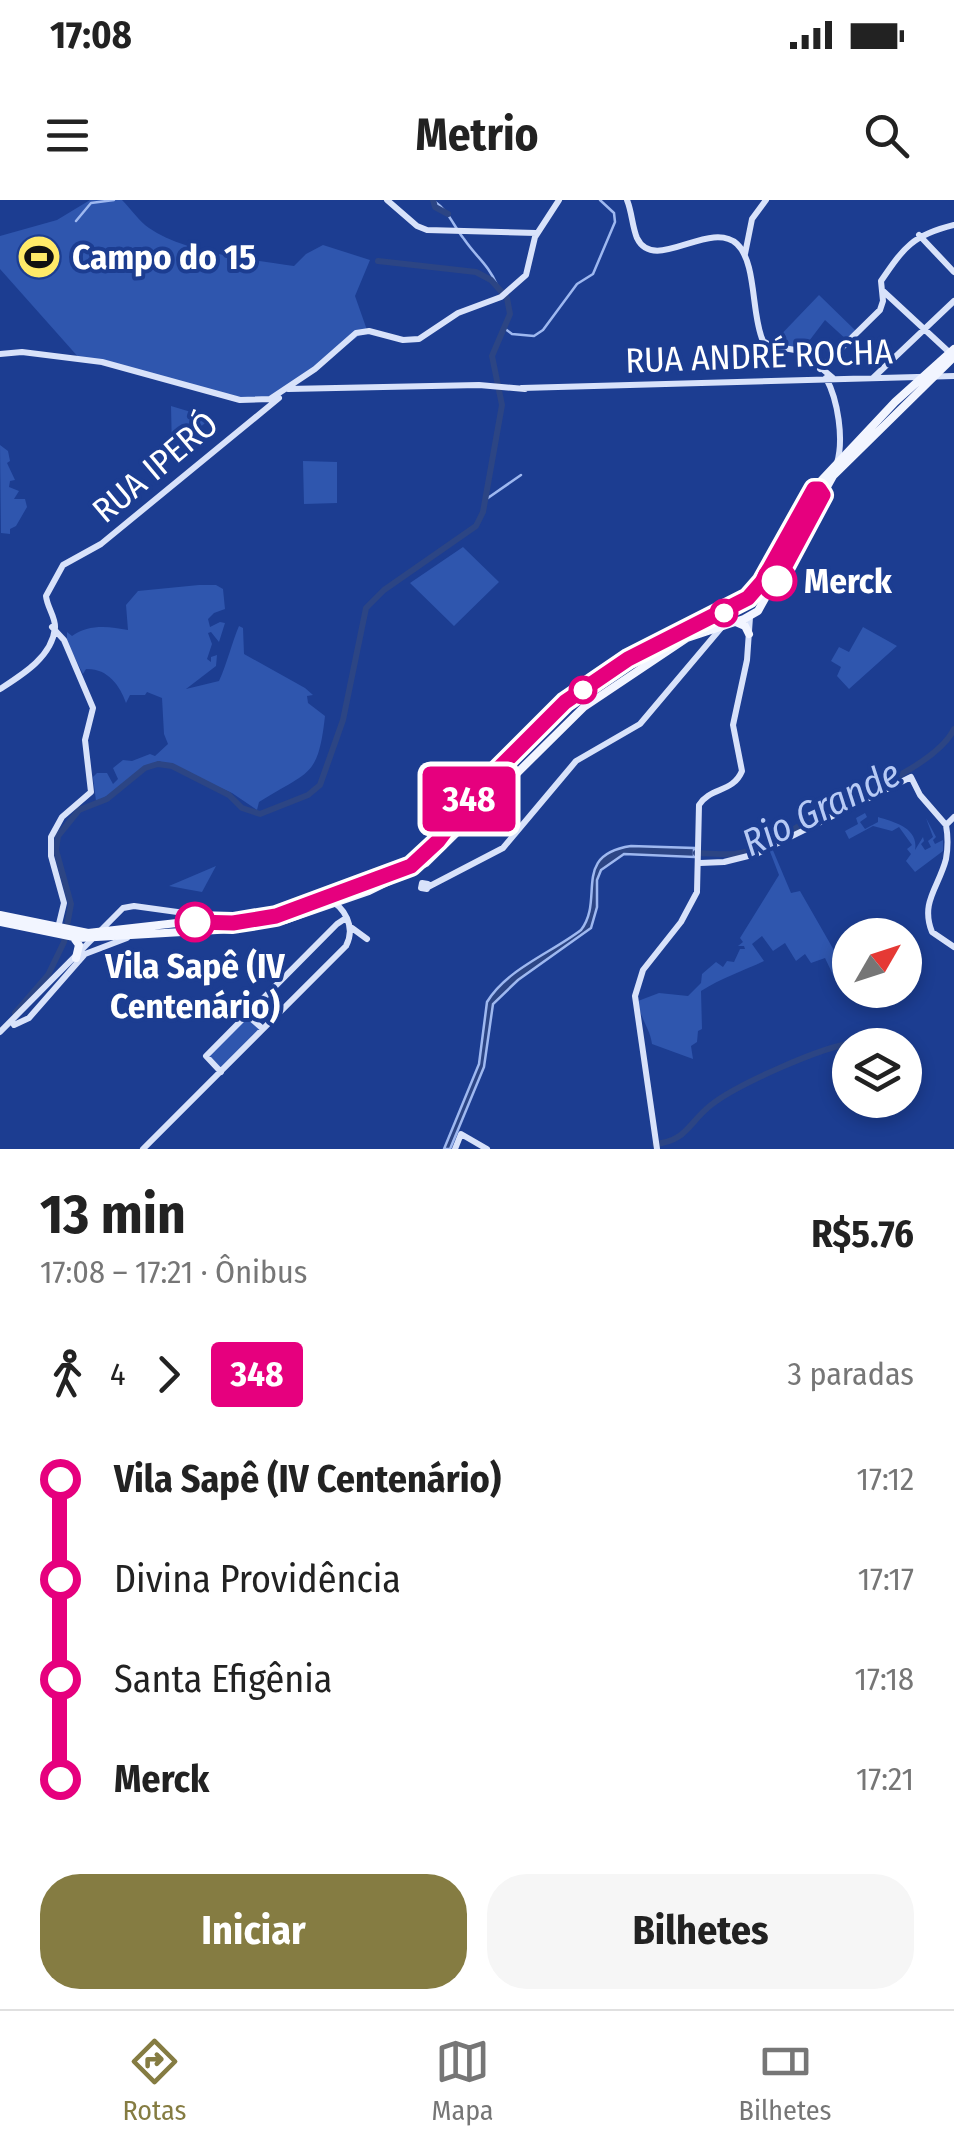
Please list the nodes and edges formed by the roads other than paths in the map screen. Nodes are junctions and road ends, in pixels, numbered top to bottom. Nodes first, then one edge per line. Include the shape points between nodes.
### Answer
1 (387, 200) edge
2 (558, 200) edge
3 (628, 200) edge
4 (766, 200) edge
5 (954, 225) edge
6 (536, 233) junction
7 (919, 235) junction
8 (745, 256) junction
9 (954, 272) edge
10 (887, 299) junction
11 (954, 300) edge
12 (924, 328) junction
13 (70, 347) dead end
14 (953, 353) edge
15 (0, 354) edge
16 (61, 357) junction
17 (825, 376) junction
18 (923, 376) junction
19 (935, 376) junction
20 (954, 376) edge
21 (872, 378) junction
22 (913, 380) junction
23 (196, 388) junction
24 (283, 391) junction
25 (196, 397) dead end
26 (267, 405) junction
27 (840, 440) junction
28 (848, 453) junction
29 (837, 465) junction
30 (816, 489) junction
31 (788, 548) junction
32 (762, 582) junction
33 (762, 607) junction
34 (750, 617) junction
35 (736, 622) junction
36 (53, 629) junction
37 (676, 633) junction
38 (749, 634) junction
39 (709, 635) junction
40 (654, 644) junction
41 (678, 644) junction
42 (662, 656) junction
43 (0, 689) edge
44 (474, 793) junction
45 (484, 804) junction
46 (460, 808) junction
47 (472, 818) junction
48 (954, 818) edge
49 (946, 825) junction
50 (700, 862) junction
51 (417, 870) junction
52 (407, 875) junction
53 (426, 885) junction
54 (339, 910) junction
55 (0, 919) edge
56 (238, 922) junction
57 (66, 933) junction
58 (367, 939) dead end
59 (95, 940) junction
60 (954, 947) edge
61 (76, 958) junction
62 (33, 1007) junction
63 (247, 1015) junction
64 (262, 1030) junction
65 (0, 1033) edge
66 (221, 1072) junction
67 (656, 1146) edge
68 (142, 1149) edge
69 (455, 1149) edge
70 (487, 1149) edge

1 - 6 street via 416,226
2 - 6 street
3 - 8 street via 638,239 648,248 680,248 716,236 735,242
4 - 8 street via 752,219
5 - 7 street
6 - 24 street via 527,273 505,294 418,339 356,333
7 - 9 street
7 - 10 street via 883,277
8 - 17 street via 762,341 801,350
10 - 12 street
10 - 17 street
11 - 12 street
12 - 14 street
12 - 21 street
13 - 16 street
14 - 18 main road
14 - 19 main road
15 - 16 street, RUA ANDRÉ ROCHA
16 - 23 street, RUA ANDRÉ ROCHA
17 - 21 street, RUA ANDRÉ ROCHA
17 - 24 street, RUA ANDRÉ ROCHA
17 - 27 street
18 - 19 street, RUA ANDRÉ ROCHA
18 - 22 main road
19 - 20 street, RUA ANDRÉ ROCHA
19 - 30 main road
21 - 22 street, RUA ANDRÉ ROCHA
22 - 28 main road
23 - 25 street
23 - 26 street, RUA ANDRÉ ROCHA
24 - 26 street, RUA ANDRÉ ROCHA
26 - 36 street, RUA IPERÓ via 102,544 65,564 46,596
27 - 28 street
27 - 29 street
28 - 29 main road
29 - 30 main road
30 - 31 main road
30 - 31 main road via 785,534
31 - 32 main road
31 - 33 main road
32 - 34 main road
32 - 37 main road via 736,606
33 - 34 main road
33 - 38 street
34 - 35 main road
34 - 38 street
35 - 38 main road
35 - 39 main road
36 - 43 street via 38,661
36 - 57 street via 93,708 85,740 90,794 64,814 51,837
37 - 40 main road
37 - 41 main road via 672,640
38 - 50 street via 733,725 742,771 735,784 700,802
39 - 41 main road
39 - 53 street via 640,724 576,761 503,848
40 - 42 main road via 666,647
40 - 44 main road via 565,702
41 - 42 main road
42 - 45 main road via 578,712
44 - 45 main road via 475,805
44 - 46 main road
45 - 47 main road
46 - 47 main road via 469,807
46 - 54 main road via 415,864
47 - 51 main road
48 - 49 street
49 - 50 street via 911,777 756,854
49 - 60 street via 946,858 927,912 932,932
50 - 67 street via 697,892 636,990
51 - 52 main road
51 - 53 street
52 - 53 street
52 - 54 main road
54 - 56 main road
54 - 58 street
54 - 59 main road via 258,926
54 - 63 street
54 - 64 street via 351,933 346,946
55 - 57 main road
56 - 59 main road via 177,923
56 - 59 street via 130,906
57 - 59 main road
57 - 61 main road via 79,945
59 - 61 street
59 - 62 street
61 - 62 street
62 - 65 street
63 - 64 street
63 - 66 street via 206,1056
64 - 66 street
66 - 68 street
69 - 70 street via 461,1134

